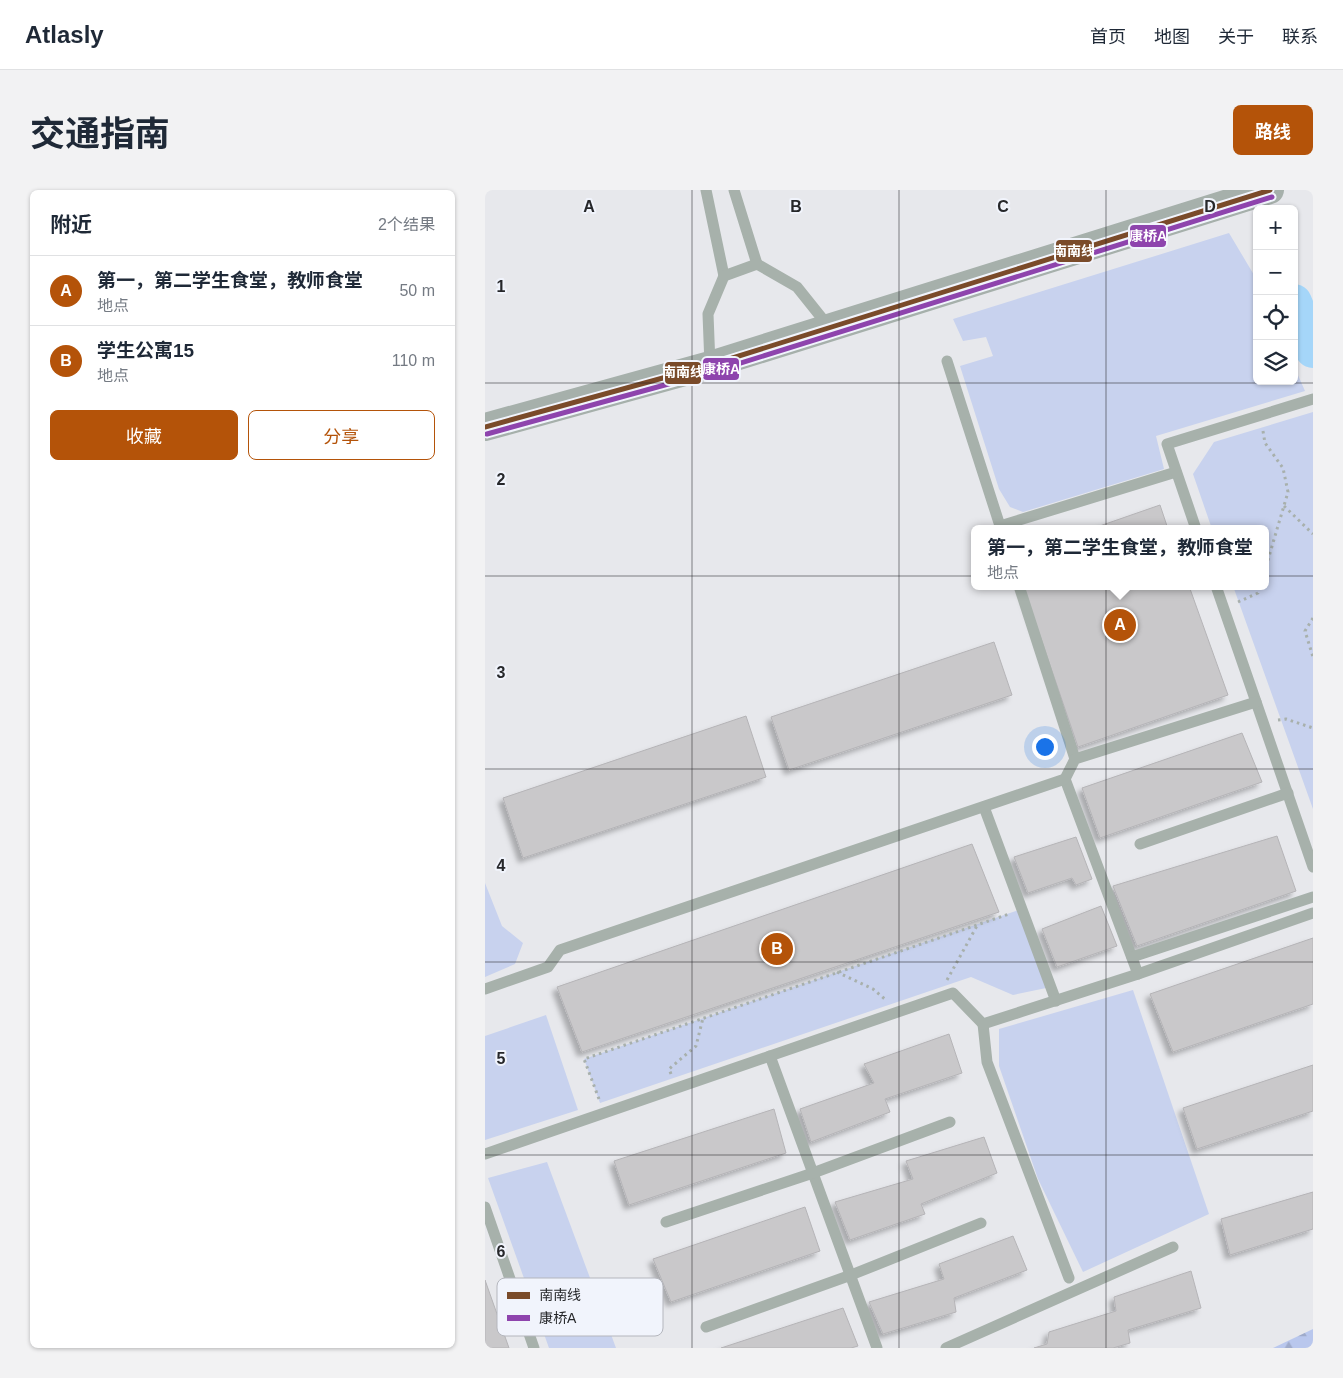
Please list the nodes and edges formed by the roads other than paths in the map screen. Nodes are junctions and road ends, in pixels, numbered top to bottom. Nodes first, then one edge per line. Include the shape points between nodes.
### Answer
1 (706, 190) edge
2 (734, 190) edge
3 (1270, 190) edge
4 (757, 264) junction
5 (725, 276) junction
6 (829, 327) junction
7 (947, 361) dead end
8 (709, 365) junction
9 (1313, 399) edge
10 (485, 426) edge
11 (1176, 472) junction
12 (999, 525) edge
13 (1006, 525) edge
14 (1195, 525) edge
15 (1020, 590) edge
16 (1217, 590) edge
17 (1256, 702) junction
18 (1075, 760) junction
19 (1065, 779) junction
20 (1288, 793) junction
21 (984, 807) junction
22 (1140, 844) dead end
23 (1313, 867) edge
24 (1313, 897) edge
25 (1313, 914) edge
26 (1132, 957) junction
27 (1138, 974) junction
28 (485, 989) edge
29 (1056, 1001) junction
30 (983, 1024) junction
31 (770, 1056) junction
32 (950, 1122) dead end
33 (485, 1154) edge
34 (813, 1174) junction
35 (485, 1207) edge
36 (666, 1222) dead end
37 (981, 1223) dead end
38 (1173, 1247) dead end
39 (851, 1275) junction
40 (510, 1278) edge
41 (1069, 1278) dead end
42 (706, 1327) dead end
43 (530, 1336) edge
44 (534, 1348) edge
45 (877, 1348) edge
46 (946, 1348) edge

1 - 5 lane
2 - 4 lane
3 - 6 main road
4 - 5 lane
4 - 6 lane via 797,287
5 - 8 lane via 708,314
6 - 8 main road
7 - 12 lane
8 - 10 main road
9 - 11 lane via 1167,444
11 - 13 lane
11 - 14 lane
15 - 18 lane
16 - 17 lane
17 - 18 lane
17 - 20 lane
18 - 19 lane
19 - 21 lane
19 - 26 lane
20 - 22 lane
20 - 23 lane
21 - 28 lane via 559,950 548,967
21 - 29 lane
24 - 26 lane
25 - 27 lane
26 - 27 lane
27 - 29 lane
29 - 30 lane
30 - 31 lane via 953,993
30 - 41 lane via 987,1062
31 - 33 lane
31 - 34 lane
32 - 34 lane
34 - 36 lane
34 - 39 lane
35 - 40 lane
37 - 39 lane
38 - 46 lane
39 - 42 lane
39 - 45 lane
43 - 44 lane

